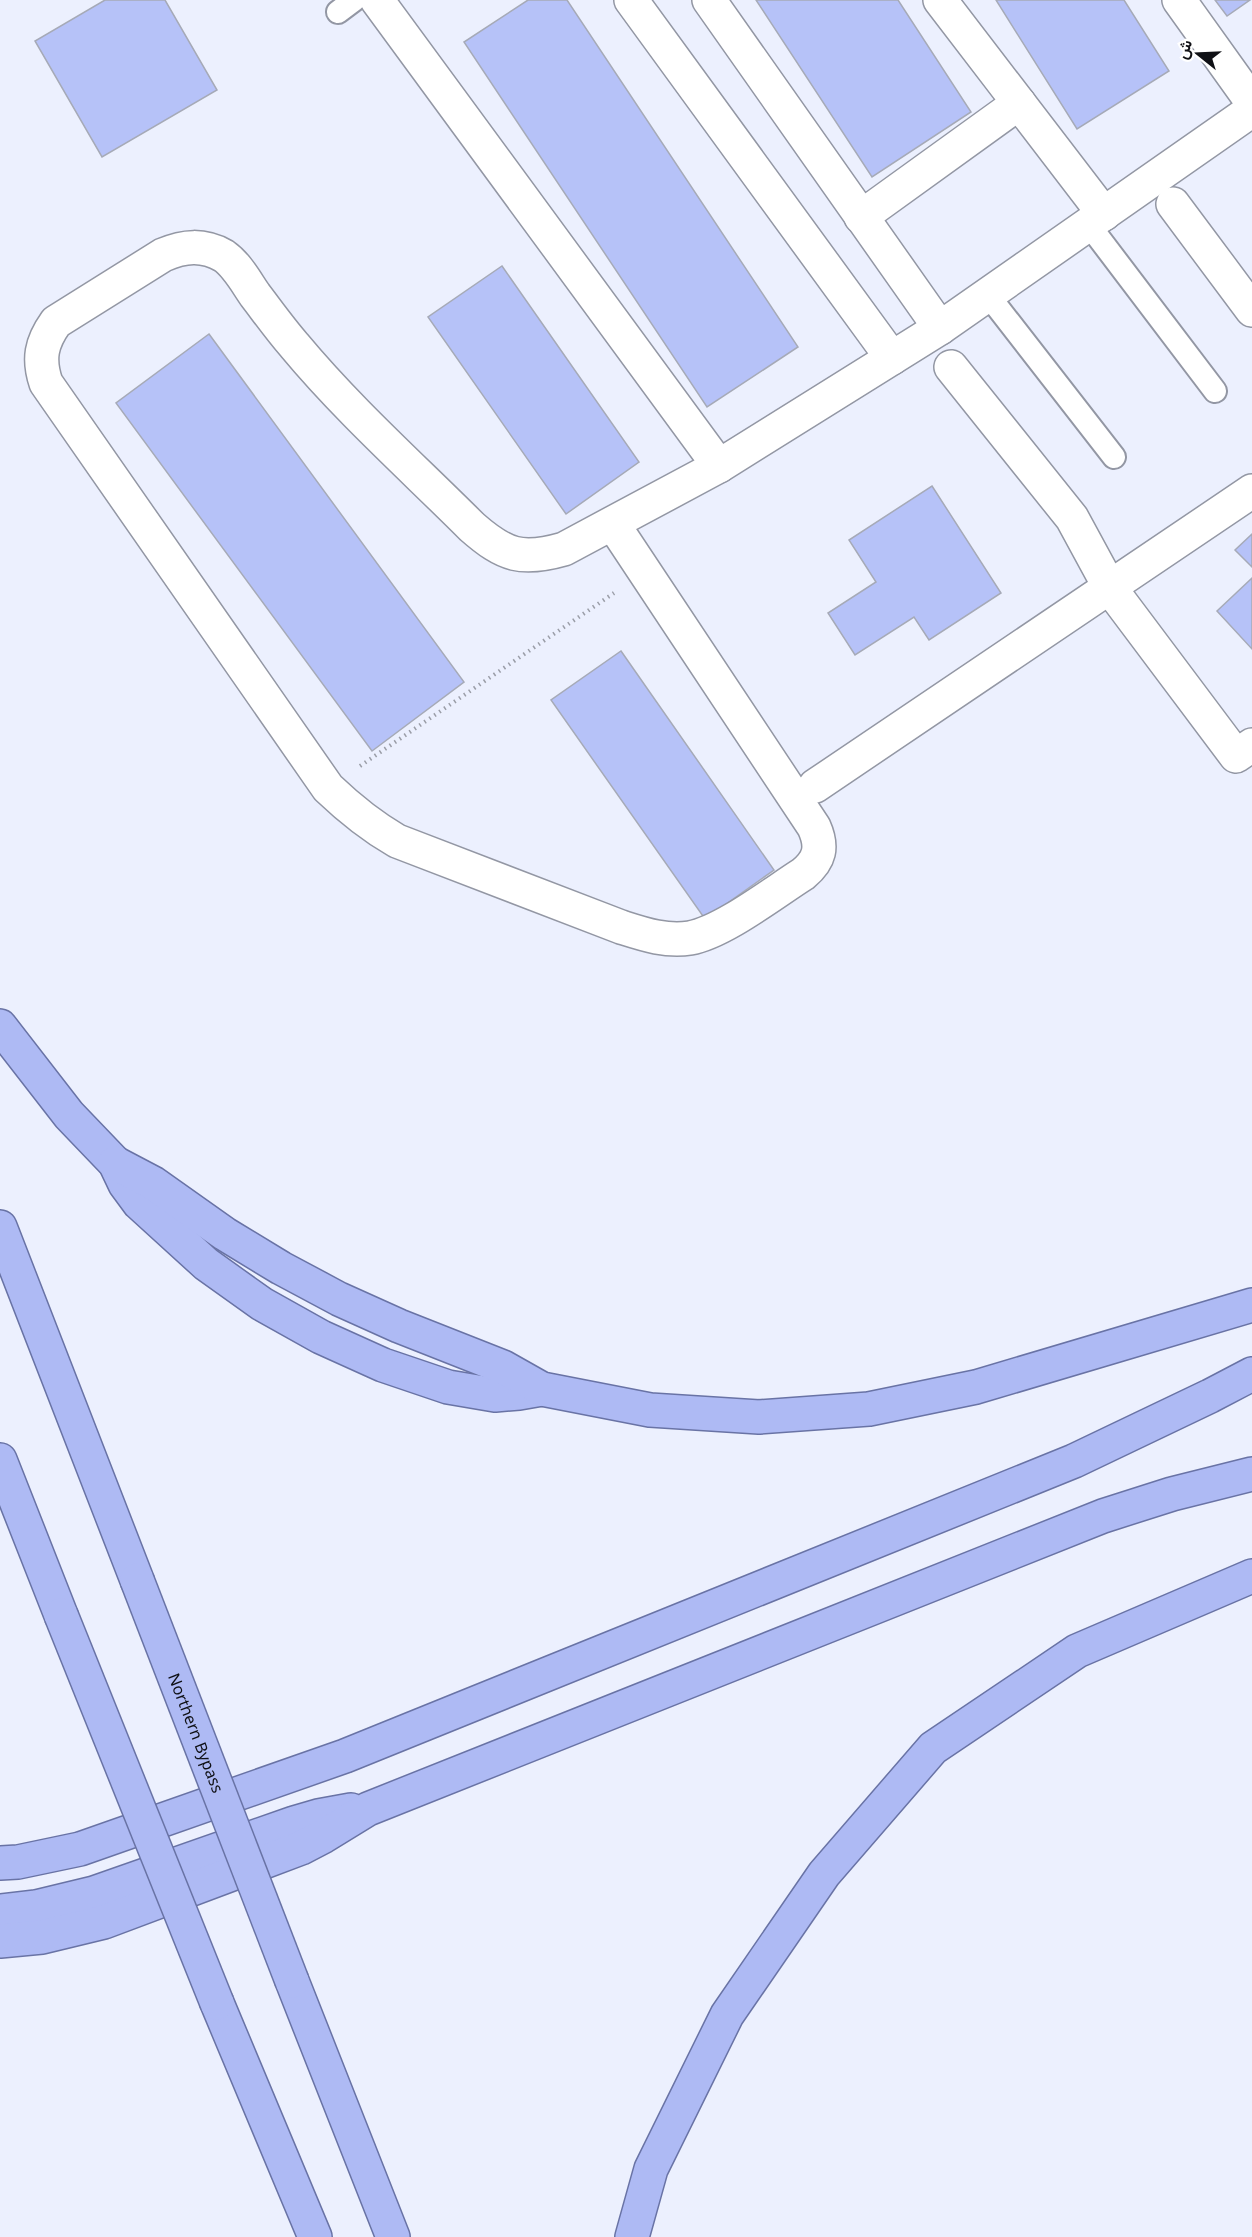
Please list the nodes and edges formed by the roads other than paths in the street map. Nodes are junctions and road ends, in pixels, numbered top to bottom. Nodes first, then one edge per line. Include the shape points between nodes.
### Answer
1 (377, 0) edge
2 (631, 0) edge
3 (709, 0) edge
4 (940, 0) edge
5 (1179, 0) edge
6 (1252, 102) edge
7 (1019, 103) junction
8 (1252, 110) edge
9 (1173, 204) dead end
10 (861, 217) junction
11 (1096, 219) junction
12 (988, 295) junction
13 (1252, 310) edge
14 (940, 328) junction
15 (892, 358) junction
16 (951, 367) dead end
17 (1215, 391) dead end
18 (1113, 457) dead end
19 (719, 466) junction
20 (1252, 491) edge
21 (613, 524) junction
22 (1110, 588) junction
23 (1252, 745) edge
24 (815, 786) dead end
25 (0, 1026) edge
26 (115, 1163) junction
27 (0, 1227) edge
28 (1252, 1305) edge
29 (1252, 1374) edge
30 (542, 1389) junction
31 (0, 1460) edge
32 (1252, 1474) edge
33 (0, 1497) edge
34 (26, 1526) junction
35 (1252, 1576) edge
36 (368, 1809) junction
37 (0, 1863) edge
38 (0, 1911) edge
39 (0, 1941) edge
40 (315, 2237) edge
41 (393, 2237) edge
42 (632, 2237) edge

1 - 19 street
2 - 15 street
3 - 10 street
4 - 7 street
5 - 6 street
7 - 10 street
7 - 11 street
8 - 11 street
9 - 13 street
10 - 14 street
11 - 12 street
11 - 17 lane
12 - 14 street
12 - 18 lane
14 - 15 street
15 - 19 street
16 - 22 street via 1072,518
19 - 21 street
20 - 22 street
21 - 21 street via 564,549 540,556 514,554 492,544 319,374 237,270 211,250 195,246 163,255 56,322 41,351 46,383 328,788 372,826 397,841 621,927 665,939 688,938 710,933 803,874 820,853 820,840
22 - 23 street via 1236,756
22 - 24 street
25 - 26 highway via 69,1115
26 - 30 highway via 320,1289 399,1326 503,1367
26 - 30 highway via 139,1203 206,1264 262,1304 321,1337 448,1387 495,1395
27 - 41 highway, Northern Bypass, bridge
28 - 30 highway via 976,1387 869,1409 748,1416 650,1410
29 - 37 highway via 1074,1461 345,1755 80,1850
31 - 34 highway
32 - 36 highway via 1103,1516
33 - 34 highway
34 - 40 highway, bridge
35 - 42 highway via 1077,1651 933,1748 824,1874 727,2015 651,2169
36 - 38 highway via 294,1823 94,1893
36 - 39 highway via 301,1848 104,1922 42,1937

